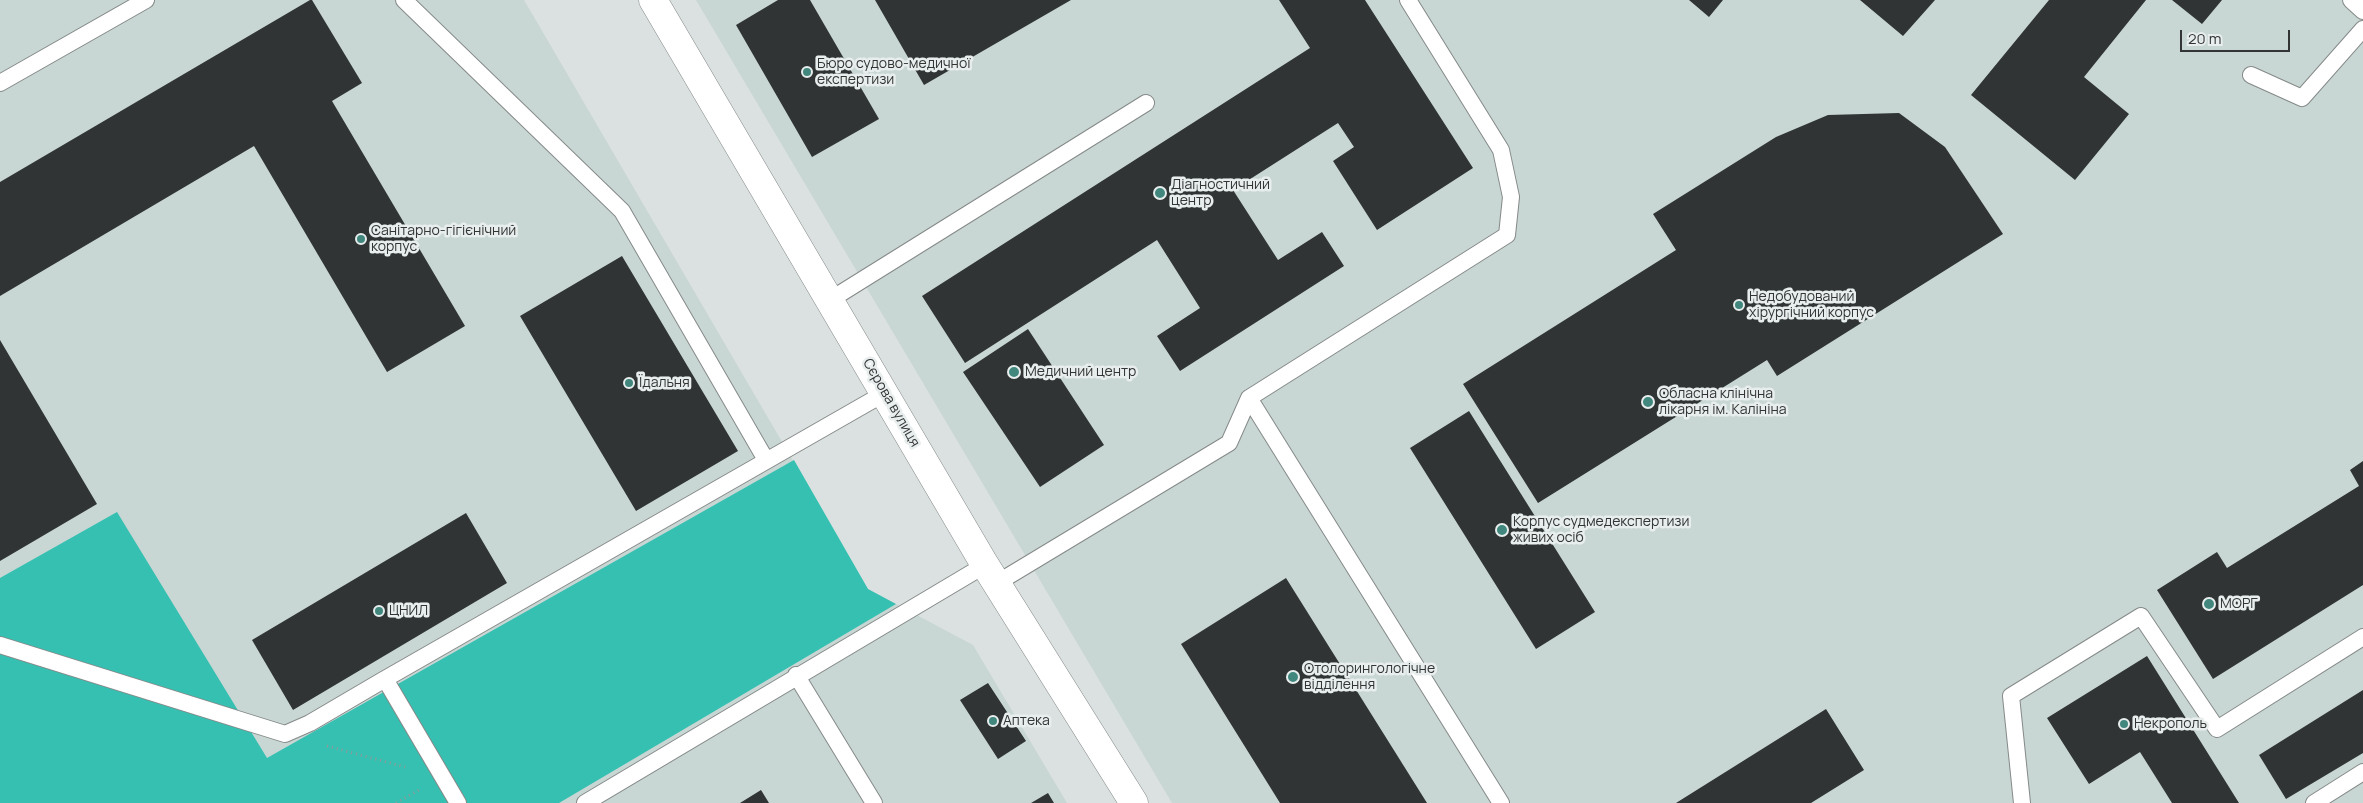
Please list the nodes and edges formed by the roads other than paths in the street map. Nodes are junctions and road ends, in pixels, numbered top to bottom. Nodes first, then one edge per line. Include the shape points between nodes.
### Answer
1 (146, 0) edge
2 (404, 0) edge
3 (652, 0) edge
4 (1408, 0) edge
5 (2351, 0) edge
6 (2363, 11) edge
7 (2363, 29) edge
8 (2251, 75) dead end
9 (0, 83) edge
10 (1146, 103) dead end
11 (830, 300) junction
12 (885, 393) junction
13 (1249, 398) junction
14 (766, 460) junction
15 (991, 574) junction
16 (2363, 636) edge
17 (0, 646) edge
18 (796, 675) junction
19 (385, 679) junction
20 (2363, 772) edge
21 (458, 803) edge
22 (585, 803) edge
23 (874, 803) edge
24 (1134, 803) edge
25 (1501, 803) edge
26 (2022, 803) edge
27 (2314, 803) edge

1 - 9 lane
2 - 14 lane via 622,211
3 - 11 street, Сєрова вулиця
4 - 13 lane via 1500,150 1511,197 1508,235
5 - 6 lane
7 - 8 lane via 2302,98
10 - 11 lane
11 - 12 street, Сєрова вулиця
12 - 14 lane
12 - 15 street, Сєрова вулиця
13 - 15 lane via 1229,442
13 - 25 lane
14 - 19 lane
15 - 18 lane
15 - 24 street, Сєрова вулиця
16 - 26 lane via 2217,729 2141,616 2011,696
17 - 19 lane via 285,734
18 - 22 lane
18 - 23 lane
19 - 21 lane
20 - 27 lane

